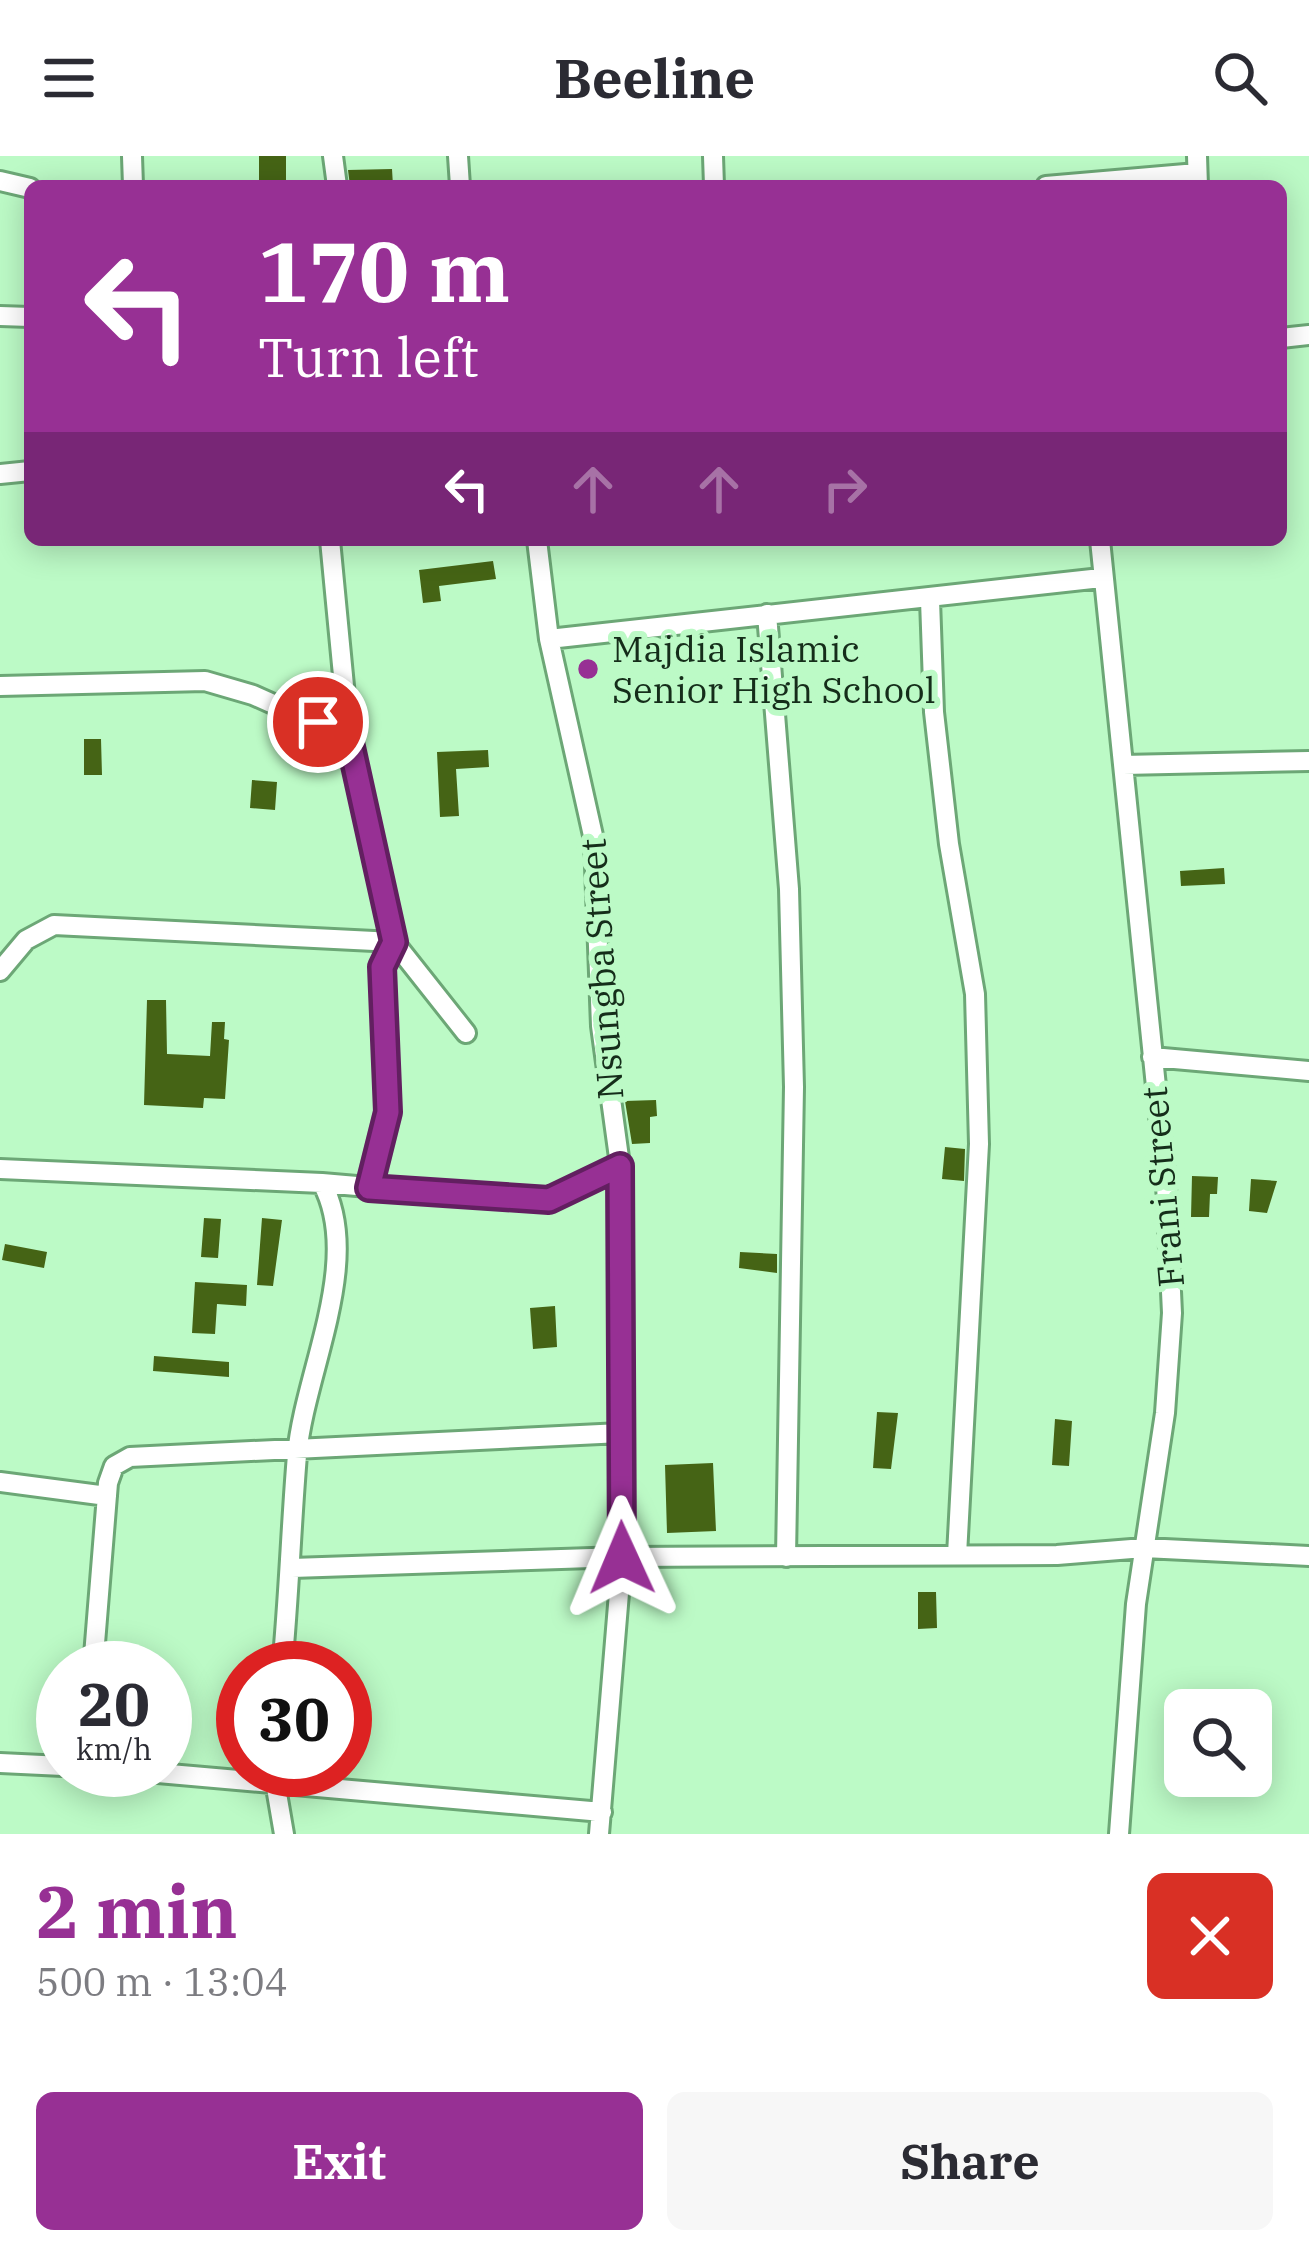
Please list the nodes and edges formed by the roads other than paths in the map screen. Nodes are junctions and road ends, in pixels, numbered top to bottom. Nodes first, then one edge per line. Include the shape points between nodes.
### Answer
1 (1197, 172) edge
2 (1111, 180) edge
3 (331, 546) edge
4 (538, 546) edge
5 (1100, 546) edge
6 (1101, 578) junction
7 (930, 600) junction
8 (766, 614) junction
9 (550, 639) junction
10 (0, 686) edge
11 (349, 738) junction
12 (1309, 761) edge
13 (1124, 765) junction
14 (394, 942) junction
15 (0, 971) edge
16 (466, 1033) dead end
17 (1152, 1057) junction
18 (1309, 1071) edge
19 (620, 1166) junction
20 (0, 1169) edge
21 (322, 1184) junction
22 (369, 1188) junction
23 (621, 1433) junction
24 (297, 1450) junction
25 (0, 1482) edge
26 (107, 1496) junction
27 (1144, 1548) junction
28 (957, 1555) junction
29 (1309, 1556) edge
30 (786, 1557) junction
31 (622, 1558) junction
32 (292, 1568) junction
33 (95, 1641) edge
34 (285, 1641) edge
35 (0, 1763) edge
36 (36, 1765) edge
37 (372, 1788) edge
38 (276, 1797) edge
39 (602, 1812) junction
40 (284, 1834) edge
41 (599, 1834) edge
42 (1119, 1834) edge

1 - 2 street
3 - 11 street
4 - 9 street, Nsungba Street
5 - 6 street, Frani Street
6 - 7 street
6 - 13 street, Frani Street
7 - 8 street
7 - 28 street via 949,844 975,994 979,1144
8 - 9 street
8 - 30 street via 789,890 794,1087
9 - 19 street, Nsungba Street via 594,840 601,1026
10 - 11 street via 205,681
11 - 14 street
12 - 13 street
13 - 17 street, Frani Street
14 - 15 street via 55,926 26,940
14 - 16 street
14 - 22 street via 382,967 388,1112
17 - 18 street
17 - 27 street, Frani Street via 1172,1313
19 - 22 street via 549,1200
19 - 23 street, Nsungba Street
20 - 21 street
21 - 22 street
21 - 24 street via 338,1222 327,1322
23 - 24 street
23 - 31 street, Nsungba Street
24 - 26 street via 130,1457 114,1466
24 - 32 street
25 - 26 street
26 - 33 street
27 - 28 street
27 - 29 street
27 - 42 street, Frani Street
28 - 30 street
30 - 31 street
31 - 32 street
31 - 39 street, Nsungba Street
32 - 34 street
35 - 36 street
37 - 39 street
38 - 40 street
39 - 41 street, Nsungba Street

